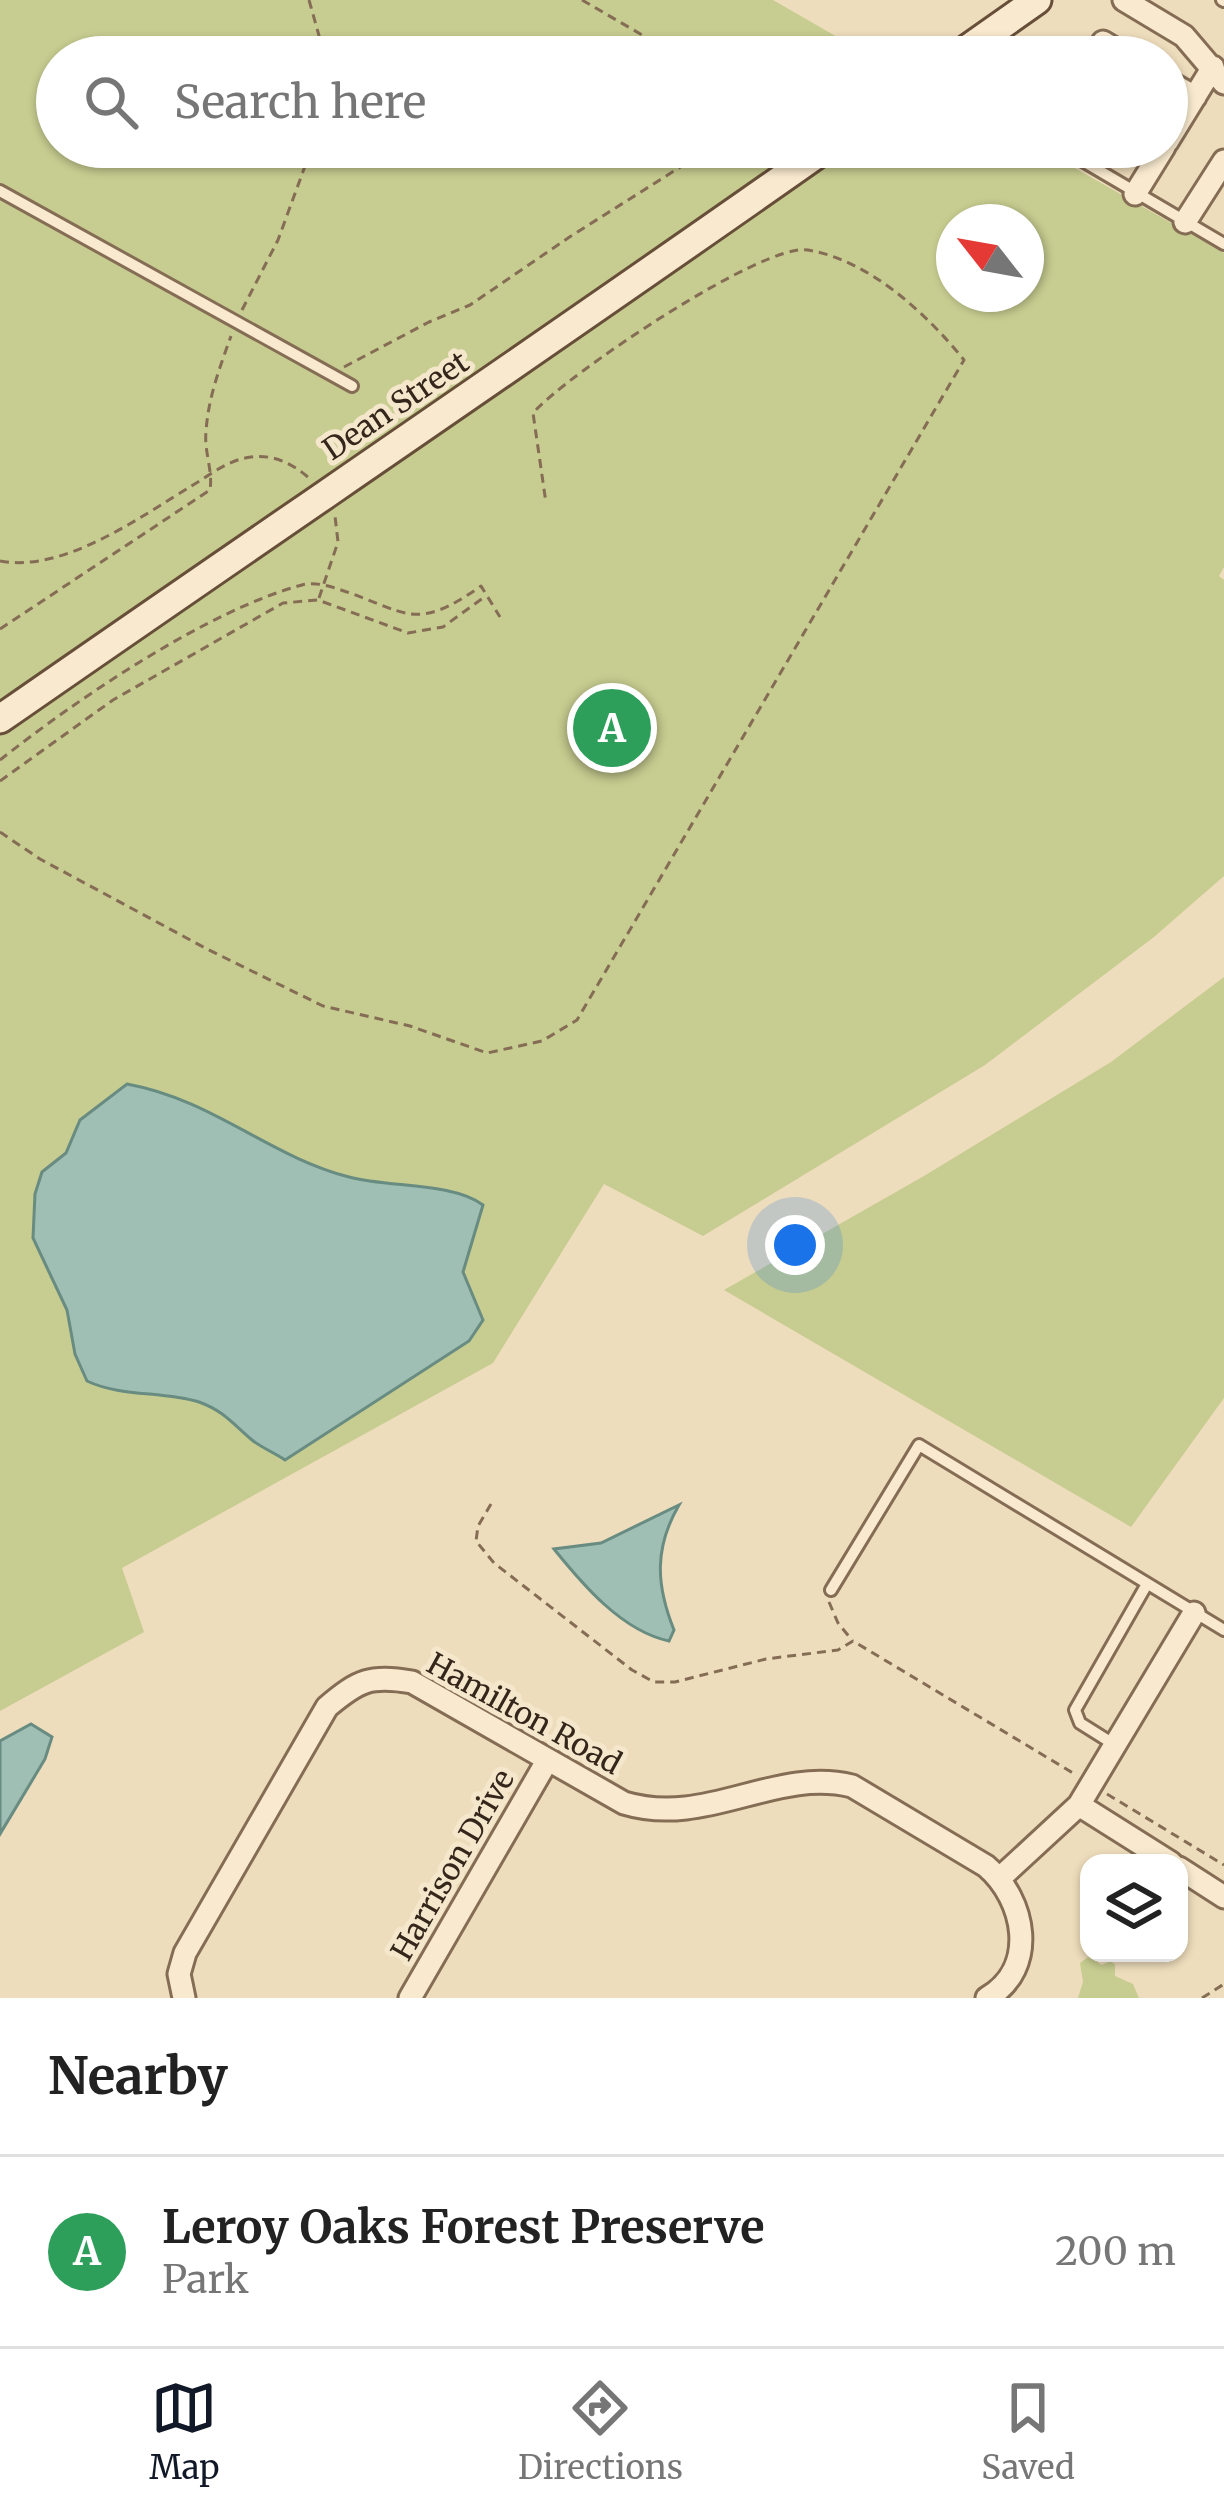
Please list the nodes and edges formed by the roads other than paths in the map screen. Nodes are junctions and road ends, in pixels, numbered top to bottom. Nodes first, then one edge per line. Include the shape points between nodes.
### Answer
1 (1037, 0) edge
2 (1124, 0) edge
3 (986, 36) edge
4 (1184, 36) edge
5 (1188, 40) edge
6 (1220, 70) edge
7 (1188, 94) edge
8 (1195, 98) junction
9 (1188, 109) edge
10 (1224, 160) edge
11 (797, 168) edge
12 (1093, 168) edge
13 (1152, 168) edge
14 (0, 190) edge
15 (1136, 194) junction
16 (1185, 222) junction
17 (1224, 244) edge
18 (352, 386) dead end
19 (0, 719) edge
20 (1147, 1584) junction
21 (831, 1590) road end
22 (1194, 1613) junction
23 (1224, 1630) edge
24 (1115, 1745) junction
25 (548, 1761) junction
26 (1079, 1804) junction
27 (1157, 1854) edge
28 (1188, 1874) edge
29 (1000, 1878) junction
30 (1224, 1897) edge
31 (184, 1998) edge
32 (410, 1998) edge
33 (987, 1998) edge

1 - 3 street
2 - 4 street
5 - 6 street
6 - 8 street
7 - 8 street
8 - 9 street
10 - 16 street
11 - 19 street, Dean Street
12 - 15 lane
13 - 15 street
14 - 18 lane
15 - 16 lane
16 - 17 lane
20 - 21 lane via 919,1445
20 - 22 lane
20 - 24 lane via 1075,1710 1080,1723
22 - 23 lane
22 - 24 street
24 - 26 street
25 - 29 street, Hamilton Road via 651,1812 831,1780
25 - 31 street, Hamilton Road via 412,1682 357,1682 327,1707 185,1952
25 - 32 street, Harrison Drive
26 - 27 street
26 - 29 street
28 - 30 street
29 - 33 street via 1022,1939 1012,1971

